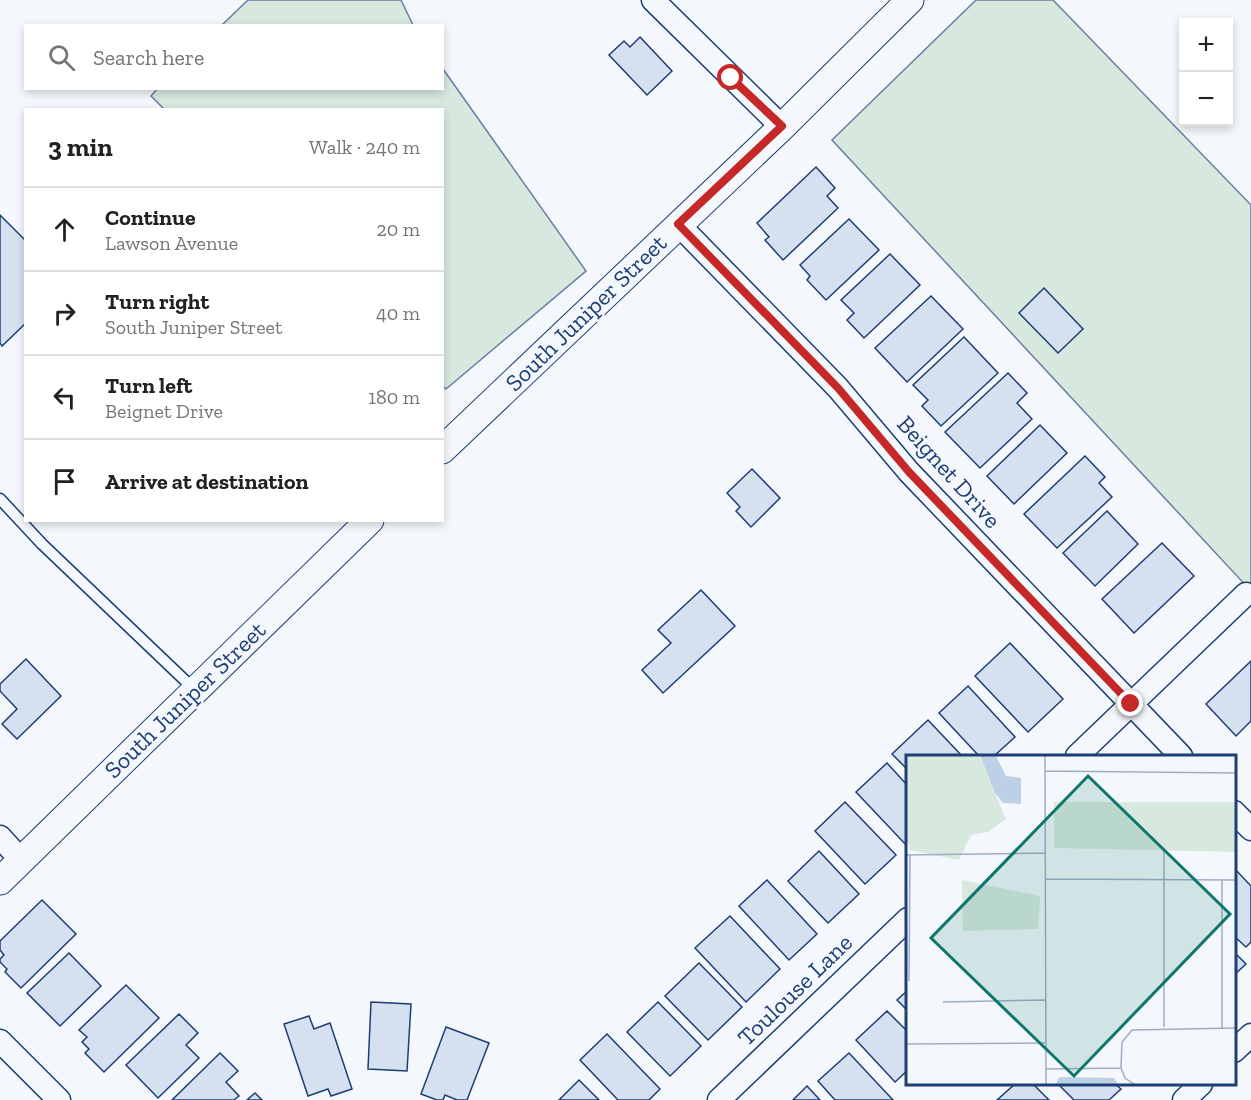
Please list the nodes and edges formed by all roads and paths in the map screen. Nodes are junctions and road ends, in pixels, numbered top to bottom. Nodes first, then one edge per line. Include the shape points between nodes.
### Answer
1 (653, 0) edge
2 (910, 0) edge
3 (782, 126) junction
4 (678, 224) junction
5 (444, 448) edge
6 (0, 499) edge
7 (368, 522) edge
8 (1246, 594) dead end
9 (195, 690) junction
10 (1131, 704) junction
11 (1078, 755) edge
12 (1180, 755) edge
13 (1236, 814) edge
14 (1251, 829) edge
15 (0, 837) edge
16 (21, 860) junction
17 (0, 881) edge
18 (906, 921) edge
19 (1251, 1035) edge
20 (0, 1041) edge
21 (1236, 1049) edge
22 (1199, 1085) edge
23 (59, 1100) edge
24 (719, 1100) edge
25 (1184, 1100) edge

1 - 3 street
2 - 3 street, South Juniper Street
3 - 4 street, South Juniper Street
4 - 5 street, South Juniper Street
4 - 10 street, Beignet Drive via 838,388 909,472
6 - 9 lane
7 - 9 street, South Juniper Street
8 - 10 street
9 - 16 street, South Juniper Street
10 - 11 street
10 - 12 street, Beignet Drive
13 - 14 street
15 - 16 street
16 - 17 street, South Juniper Street
18 - 24 street, Toulouse Lane
19 - 21 street
20 - 23 street
22 - 25 street

